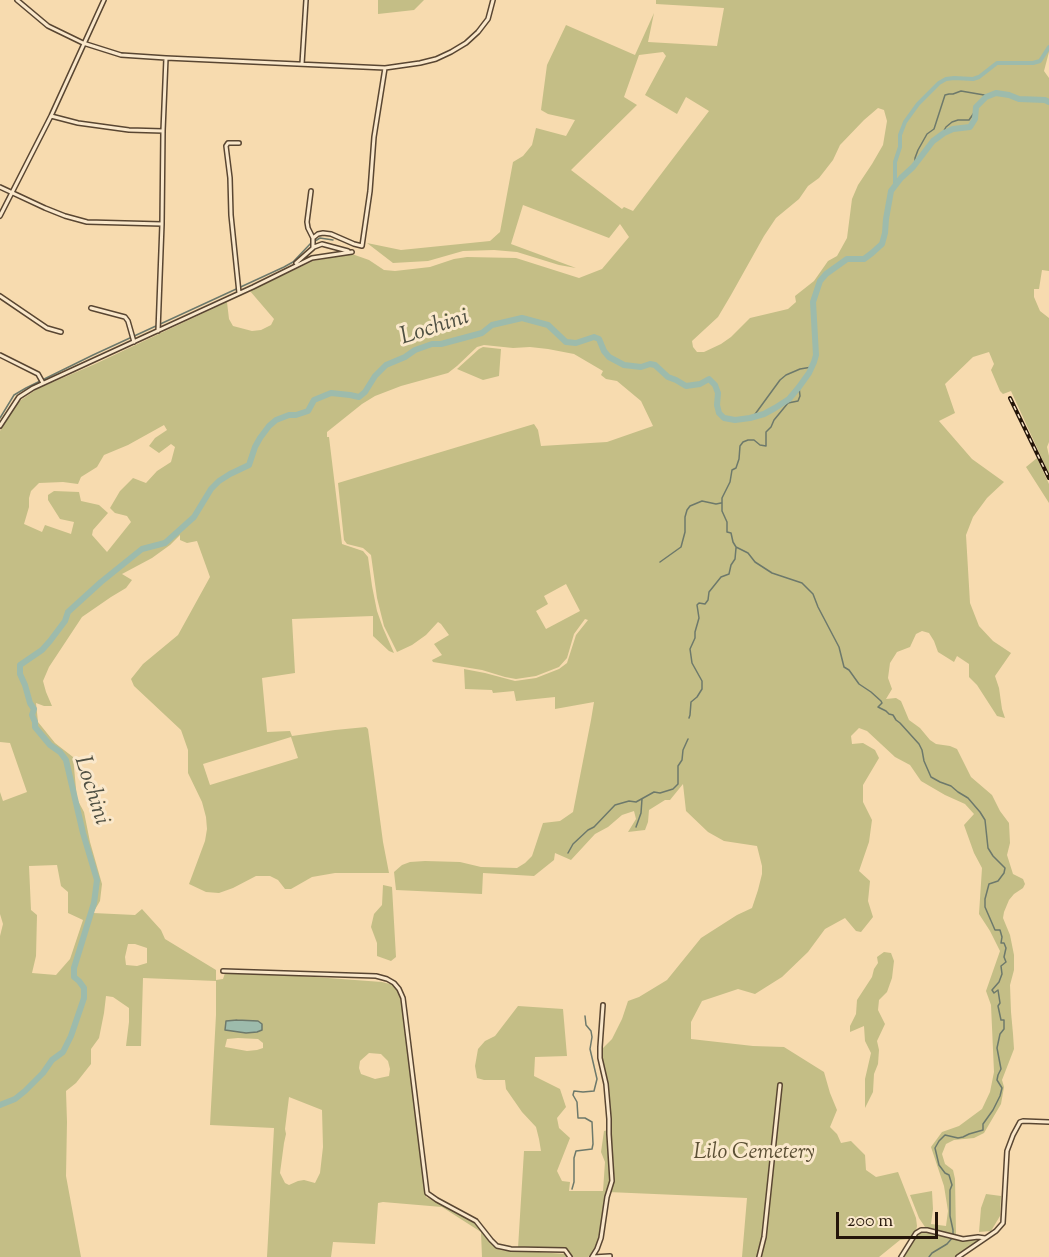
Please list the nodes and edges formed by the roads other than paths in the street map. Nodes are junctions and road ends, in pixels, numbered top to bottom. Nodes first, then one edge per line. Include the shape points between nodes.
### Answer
1 (17, 0) edge
2 (104, 0) edge
3 (306, 0) edge
4 (493, 0) edge
5 (83, 43) junction
6 (166, 58) junction
7 (302, 64) junction
8 (385, 68) junction
9 (51, 116) junction
10 (162, 131) junction
11 (239, 142) dead end
12 (0, 187) edge
13 (311, 191) dead end
14 (11, 193) junction
15 (0, 216) edge
16 (162, 224) junction
17 (313, 237) junction
18 (313, 248) junction
19 (292, 267) junction
20 (239, 293) junction
21 (0, 296) edge
22 (91, 308) dead end
23 (158, 331) junction
24 (61, 332) dead end
25 (134, 342) junction
26 (0, 354) edge
27 (44, 383) junction
28 (0, 426) edge
29 (223, 971) dead end
30 (603, 1005) dead end
31 (780, 1085) dead end
32 (1049, 1122) edge
33 (985, 1238) junction
34 (610, 1256) edge
35 (570, 1257) edge
36 (593, 1257) edge
37 (759, 1257) edge
38 (901, 1257) edge
39 (958, 1257) edge

1 - 5 street via 48,26
2 - 5 street
3 - 7 street
4 - 8 street via 488,19 466,43 435,59
5 - 6 street via 121,55
5 - 9 street
6 - 7 street
6 - 10 street
7 - 8 street
8 - 17 street via 362,246 328,233
9 - 10 street via 129,130
9 - 14 street
10 - 16 street
11 - 20 street via 226,146
12 - 14 street
13 - 17 street via 307,222
14 - 15 street
14 - 16 street via 87,222
16 - 23 street
17 - 18 street
18 - 19 street
18 - 19 street via 322,244 352,252 312,258
19 - 20 street
20 - 23 street
21 - 24 street via 47,328
22 - 25 street via 127,318
23 - 25 street
25 - 27 street
26 - 27 street via 38,374
27 - 28 street via 19,397
29 - 35 street via 376,976 394,983 403,998 427,1193 476,1221 497,1246 565,1250
30 - 36 street via 600,1058 608,1096 612,1181 601,1238
31 - 37 street
32 - 33 street via 1020,1122 1007,1151 1003,1222
33 - 38 street via 963,1239 921,1230
33 - 39 street
34 - 36 street

